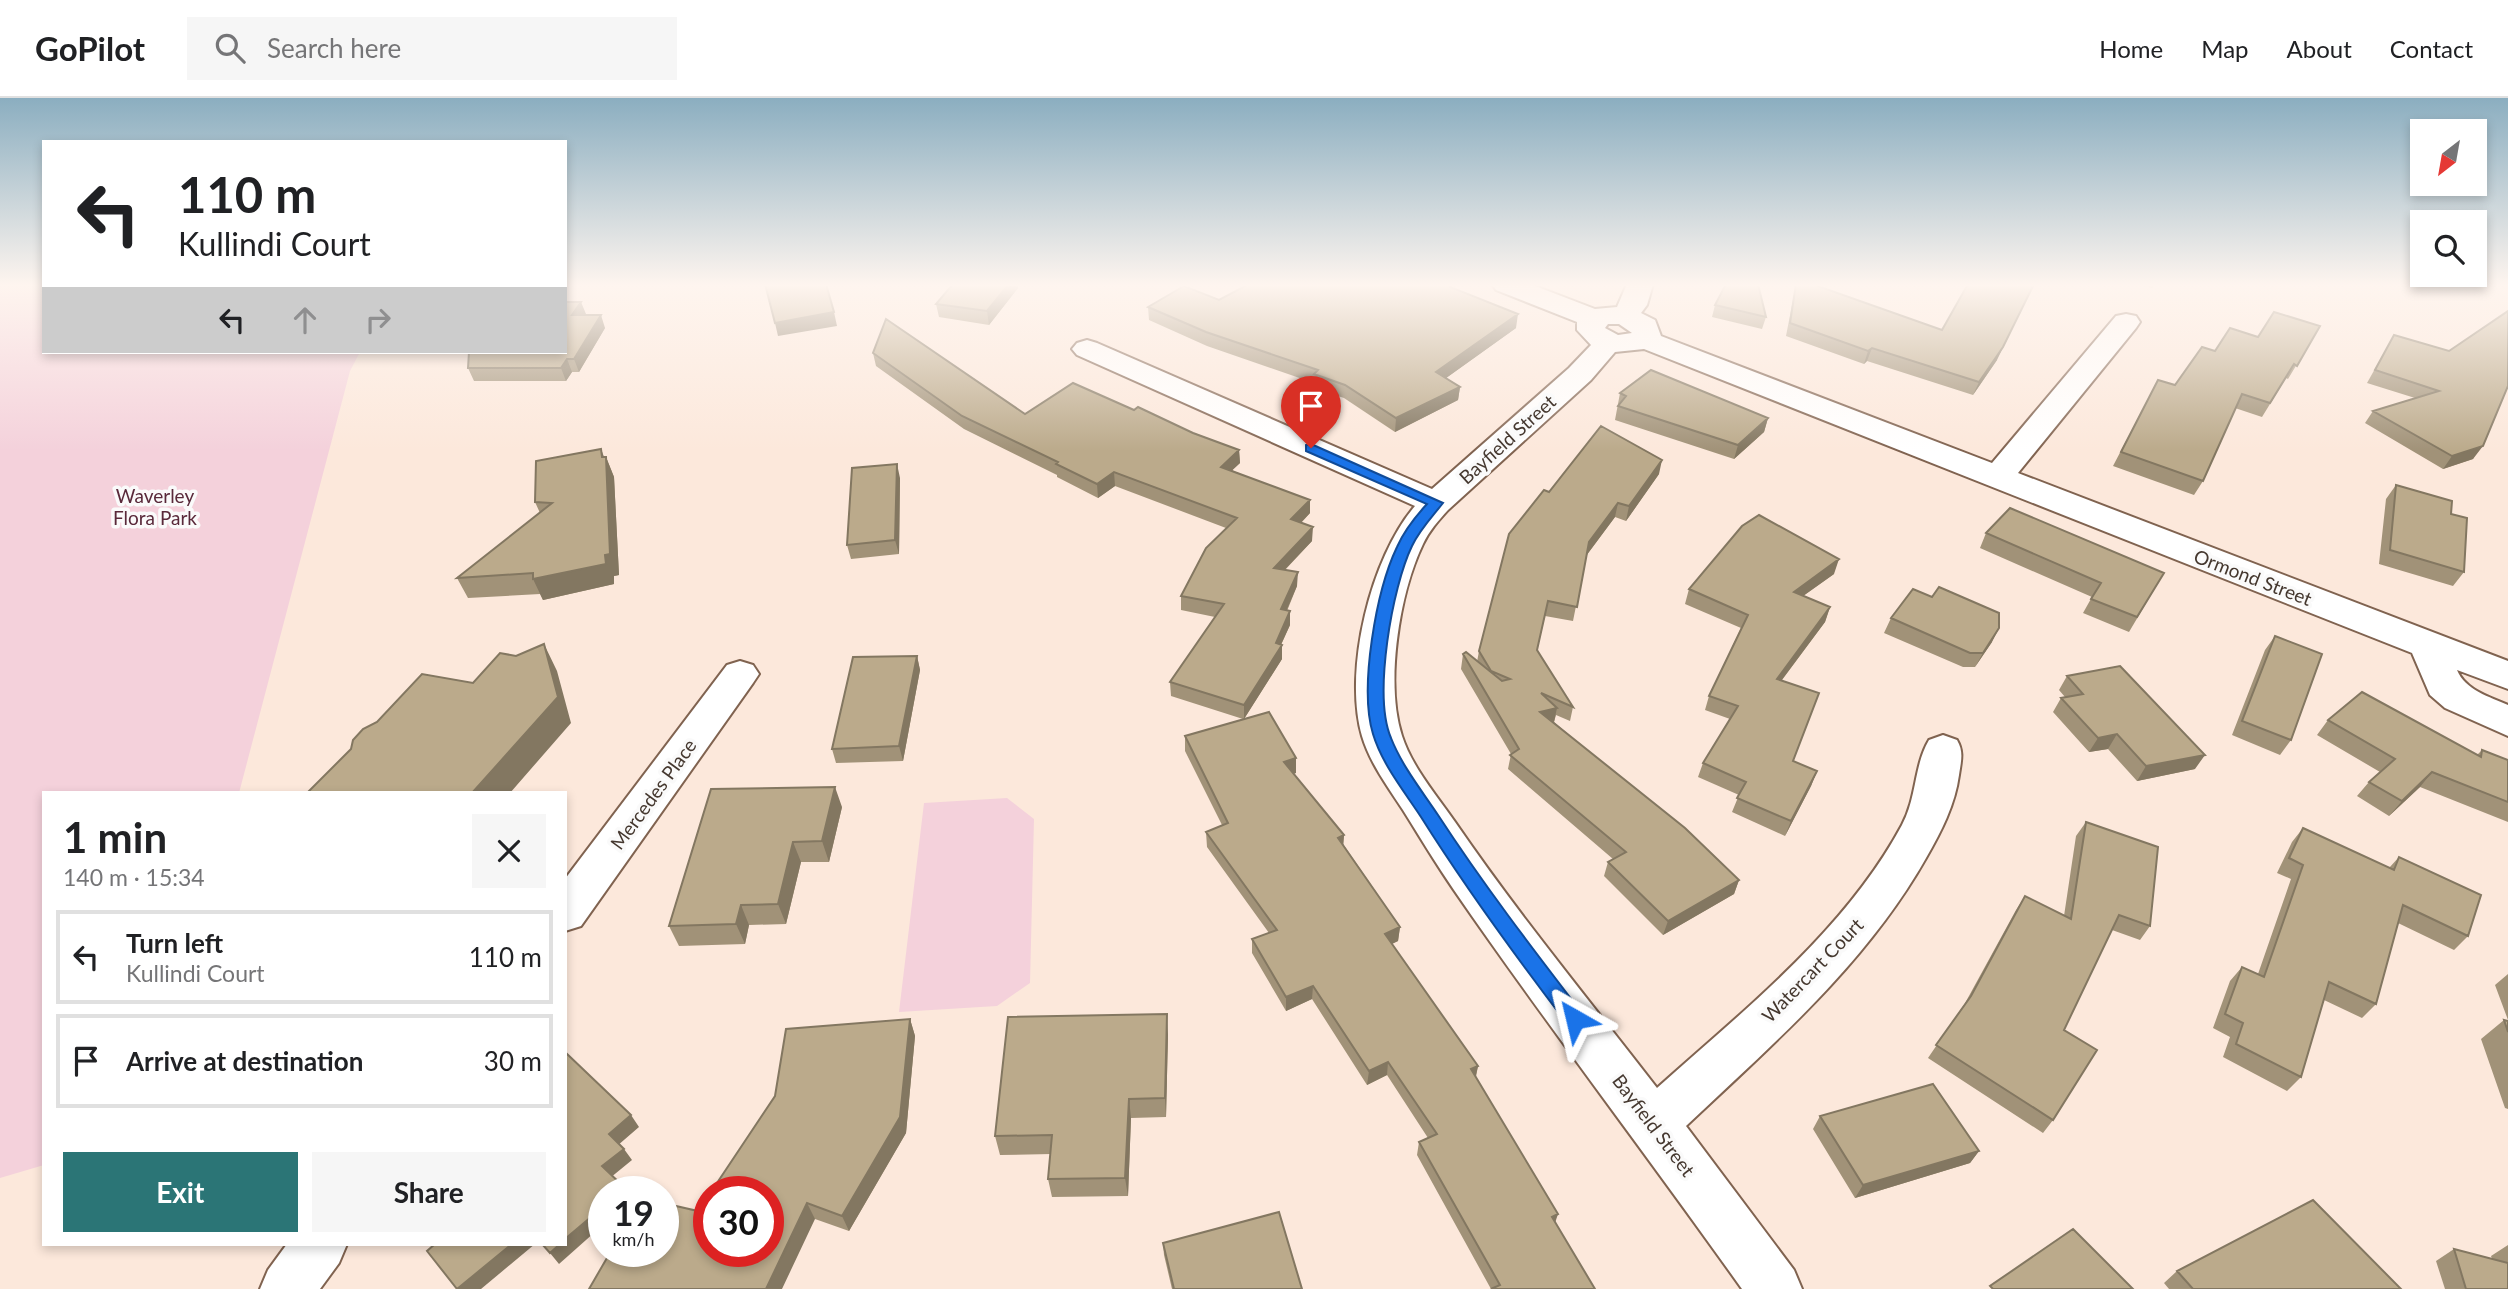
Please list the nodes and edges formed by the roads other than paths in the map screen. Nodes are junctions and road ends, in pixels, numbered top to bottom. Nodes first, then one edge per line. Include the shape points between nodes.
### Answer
1 (1609, 340) edge
2 (1645, 340) edge
3 (2111, 340) edge
4 (1087, 349) dead end
5 (1997, 478) junction
6 (1436, 503) junction
7 (2427, 645) junction
8 (740, 674) dead end
9 (2508, 676) edge
10 (2508, 722) edge
11 (1943, 750) dead end
12 (567, 911) edge
13 (1654, 1123) junction
14 (319, 1246) edge
15 (287, 1289) edge
16 (1775, 1289) edge

1 - 6 street, Bayfield Street via 1580,374
2 - 5 street, Ormond Street
3 - 5 street
4 - 6 street
5 - 7 street, Ormond Street
6 - 13 street, Bayfield Street via 1404,547 1391,583 1376,689 1382,737 1481,895
7 - 9 street, Ormond Street
7 - 10 street via 2444,685 2459,698
8 - 12 street, Mercedes Place
11 - 13 street, Watercart Court via 1936,793 1916,840 1844,942
13 - 16 street, Bayfield Street
14 - 15 street

